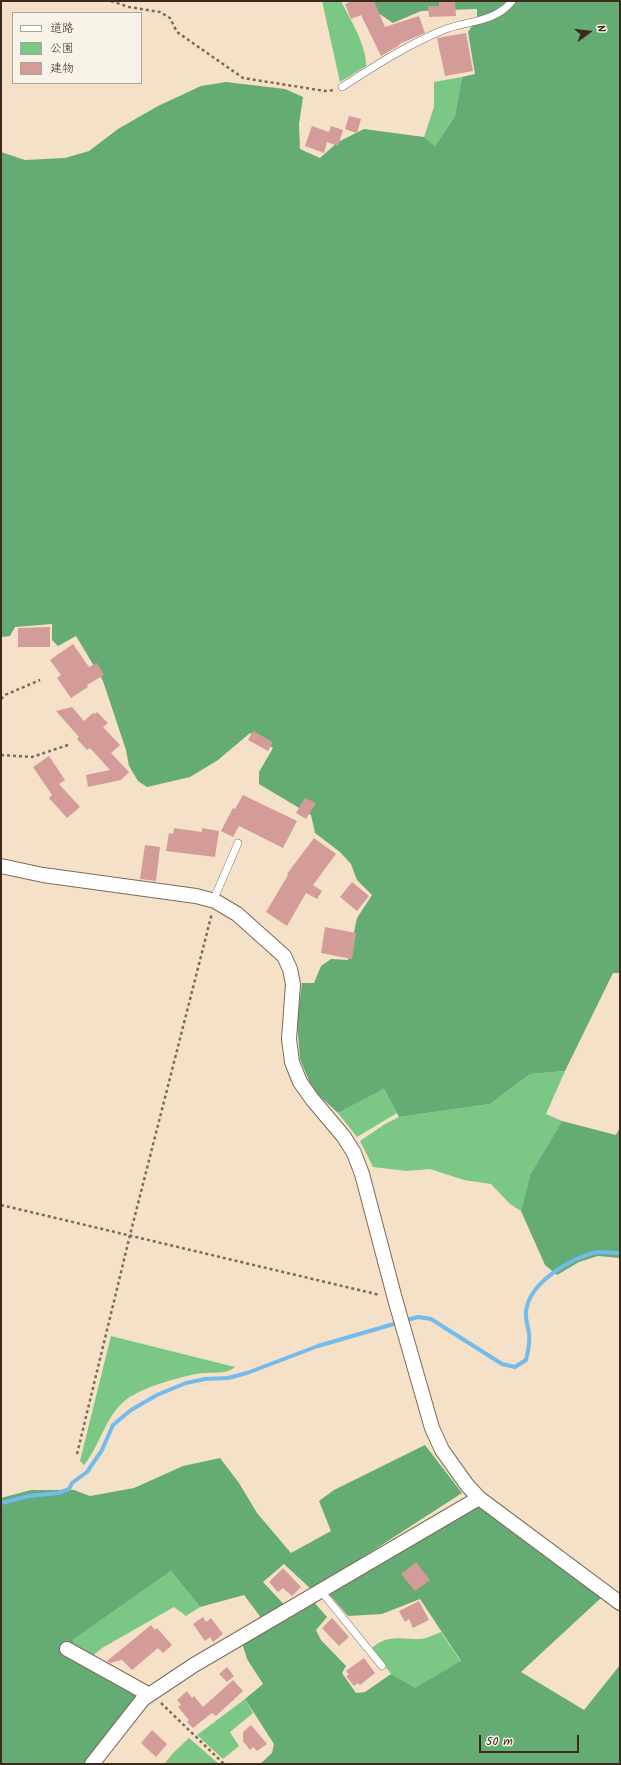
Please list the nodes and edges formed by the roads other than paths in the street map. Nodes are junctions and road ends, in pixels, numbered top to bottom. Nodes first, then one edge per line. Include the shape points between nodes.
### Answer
1 (512, 1) edge
2 (342, 86) road end
3 (238, 843) dead end
4 (1, 866) edge
5 (214, 901) junction
6 (479, 1498) junction
7 (321, 1591) junction
8 (620, 1603) edge
9 (67, 1649) dead end
10 (382, 1666) dead end
11 (149, 1693) junction
12 (92, 1764) edge

1 - 2 lane via 497,15 441,30
3 - 5 lane
4 - 5 street via 38,875 196,896
5 - 6 street via 237,914 284,956 290,969 293,984 289,1039 292,1062 300,1082 354,1153 432,1428 442,1450
6 - 7 street
6 - 8 street
7 - 10 lane
7 - 11 street
9 - 11 street
11 - 12 street

